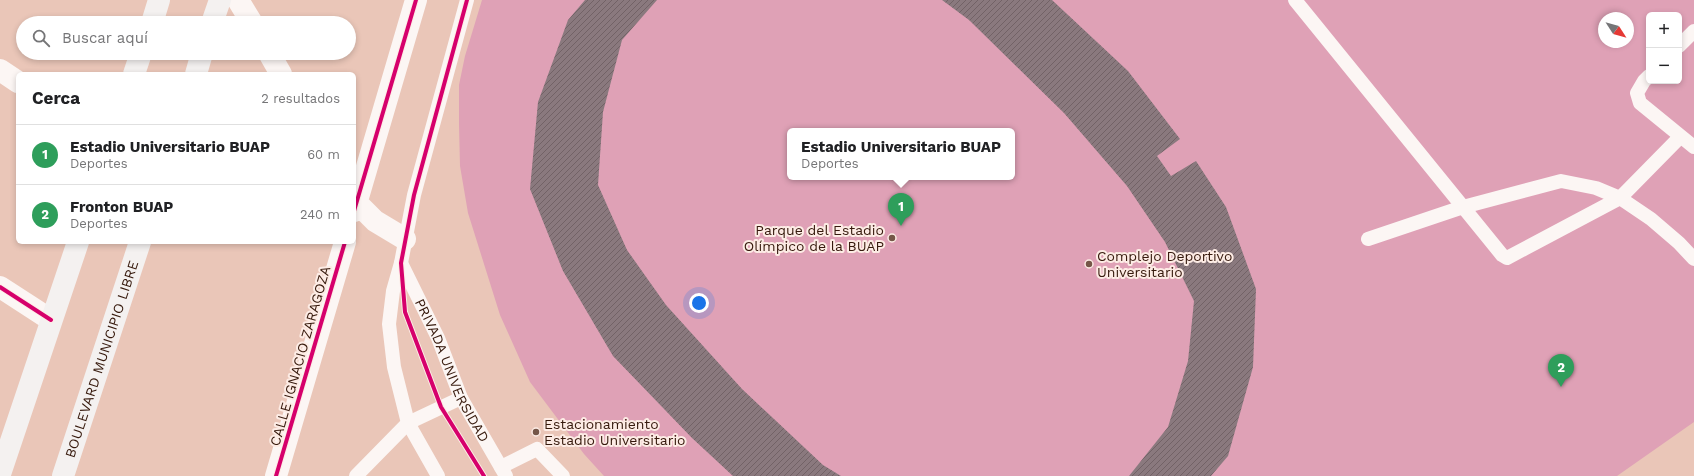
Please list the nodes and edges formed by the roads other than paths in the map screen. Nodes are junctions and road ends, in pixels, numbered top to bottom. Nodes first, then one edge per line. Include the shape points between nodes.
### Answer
1 (159, 0) edge
2 (220, 0) edge
3 (238, 0) edge
4 (416, 0) edge
5 (468, 0) edge
6 (1295, 0) edge
7 (154, 16) edge
8 (214, 16) edge
9 (248, 16) edge
10 (1694, 31) edge
11 (1682, 43) edge
12 (139, 60) edge
13 (200, 60) edge
14 (273, 60) edge
15 (0, 70) edge
16 (135, 72) edge
17 (197, 72) edge
18 (280, 72) edge
19 (1646, 79) edge
20 (16, 81) edge
21 (1680, 137) junction
22 (1694, 147) edge
23 (1620, 198) junction
24 (356, 202) edge
25 (356, 206) edge
26 (1463, 207) junction
27 (405, 239) junction
28 (1368, 239) dead end
29 (77, 244) edge
30 (139, 244) edge
31 (344, 244) edge
32 (1694, 259) edge
33 (401, 262) junction
34 (0, 287) edge
35 (51, 320) junction
36 (462, 398) junction
37 (408, 423) junction
38 (503, 472) edge
39 (0, 474) edge
40 (63, 476) edge
41 (276, 476) edge
42 (356, 476) edge
43 (438, 476) edge
44 (563, 476) edge

1 - 7 main road
2 - 8 main road
3 - 9 street
4 - 24 street
5 - 27 lane via 414,195
6 - 26 lane
10 - 11 lane
12 - 16 main road
13 - 17 main road
14 - 18 street
15 - 20 street
19 - 21 lane via 1637,93 1640,103
21 - 22 lane
21 - 23 lane
23 - 26 lane via 1596,188 1561,181
23 - 26 lane via 1507,258 1502,256
23 - 32 lane via 1679,242
25 - 27 street
26 - 28 lane
27 - 33 lane
29 - 35 main road
30 - 40 main road, BOULEVARD MUNICIPIO LIBRE
31 - 41 street, CALLE IGNACIO ZARAGOZA
33 - 36 lane, PRIVADA UNIVERSIDAD via 438,338
33 - 37 lane via 393,291 389,324 394,367
34 - 35 street
35 - 39 main road
36 - 37 lane
36 - 38 lane, PRIVADA UNIVERSIDAD
37 - 42 lane
37 - 43 lane
38 - 44 lane via 538,449

